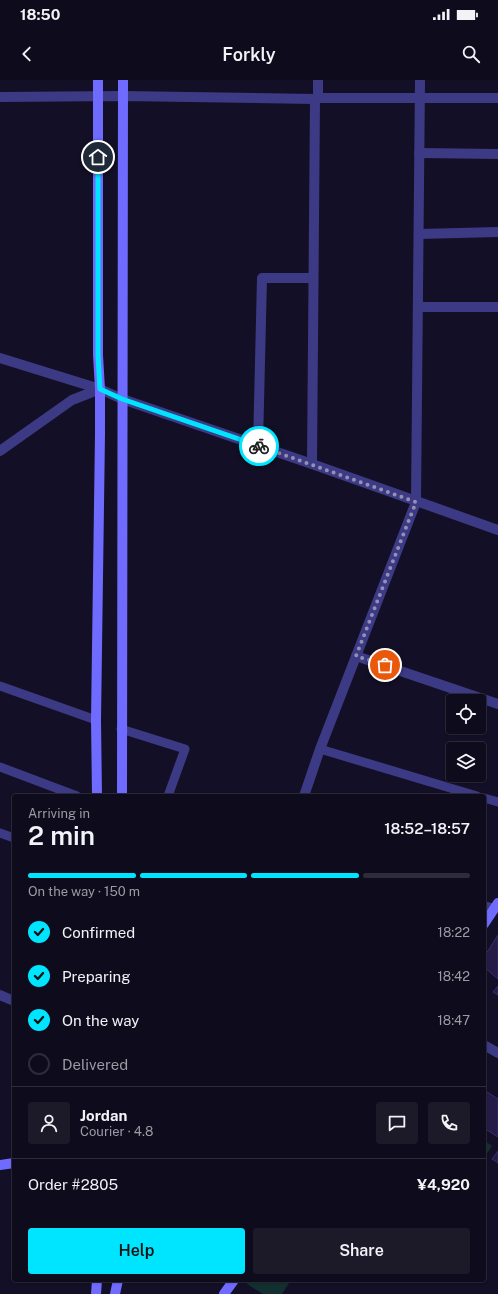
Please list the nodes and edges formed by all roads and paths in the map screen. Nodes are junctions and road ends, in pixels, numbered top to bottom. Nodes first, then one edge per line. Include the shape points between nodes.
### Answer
1 (98, 80) edge
2 (123, 80) edge
3 (318, 80) edge
4 (420, 80) edge
5 (98, 96) junction
6 (123, 96) junction
7 (0, 97) edge
8 (317, 98) junction
9 (420, 98) junction
10 (498, 98) edge
11 (419, 153) junction
12 (498, 154) edge
13 (498, 232) edge
14 (419, 234) junction
15 (313, 278) junction
16 (418, 307) junction
17 (498, 307) edge
18 (0, 358) edge
19 (100, 389) junction
20 (122, 399) junction
21 (258, 446) junction
22 (0, 451) edge
23 (312, 464) junction
24 (416, 502) junction
25 (498, 530) edge
26 (356, 656) junction
27 (0, 686) edge
28 (498, 704) edge
29 (96, 720) junction
30 (121, 730) junction
31 (320, 749) junction
32 (0, 767) edge
33 (72, 794) edge
34 (97, 794) edge
35 (122, 794) edge
36 (169, 794) edge
37 (305, 794) edge
38 (470, 794) edge
39 (486, 799) edge
40 (498, 802) edge
41 (0, 834) edge
42 (12, 837) edge
43 (492, 906) edge
44 (486, 920) edge
45 (0, 995) edge
46 (12, 1000) edge
47 (486, 1046) edge
48 (498, 1054) edge
49 (12, 1163) edge
50 (0, 1165) edge
51 (97, 1282) edge
52 (118, 1282) edge
53 (233, 1282) edge
54 (96, 1294) edge
55 (115, 1294) edge
56 (224, 1294) edge

1 - 5 street
2 - 6 street
3 - 8 street
4 - 9 street
5 - 6 street
5 - 7 street
5 - 19 street
6 - 8 street
6 - 20 street
8 - 9 street
8 - 15 street
9 - 10 street
9 - 11 street
11 - 12 street
11 - 14 street
13 - 14 street
14 - 16 street
15 - 21 street via 262,278
15 - 23 street
16 - 17 street
16 - 24 street
18 - 19 street
19 - 20 street
19 - 22 street via 72,400
19 - 29 street
20 - 21 street
20 - 30 street
21 - 23 street
23 - 24 street
24 - 25 street
24 - 26 street
26 - 28 street
26 - 31 street
27 - 29 lane
29 - 34 street
30 - 35 street
30 - 36 lane via 185,749
31 - 37 street
31 - 38 lane
32 - 33 lane
39 - 40 lane
41 - 42 lane
43 - 44 street
45 - 46 street
47 - 48 street
49 - 50 street
51 - 54 street
52 - 55 street
53 - 56 street

